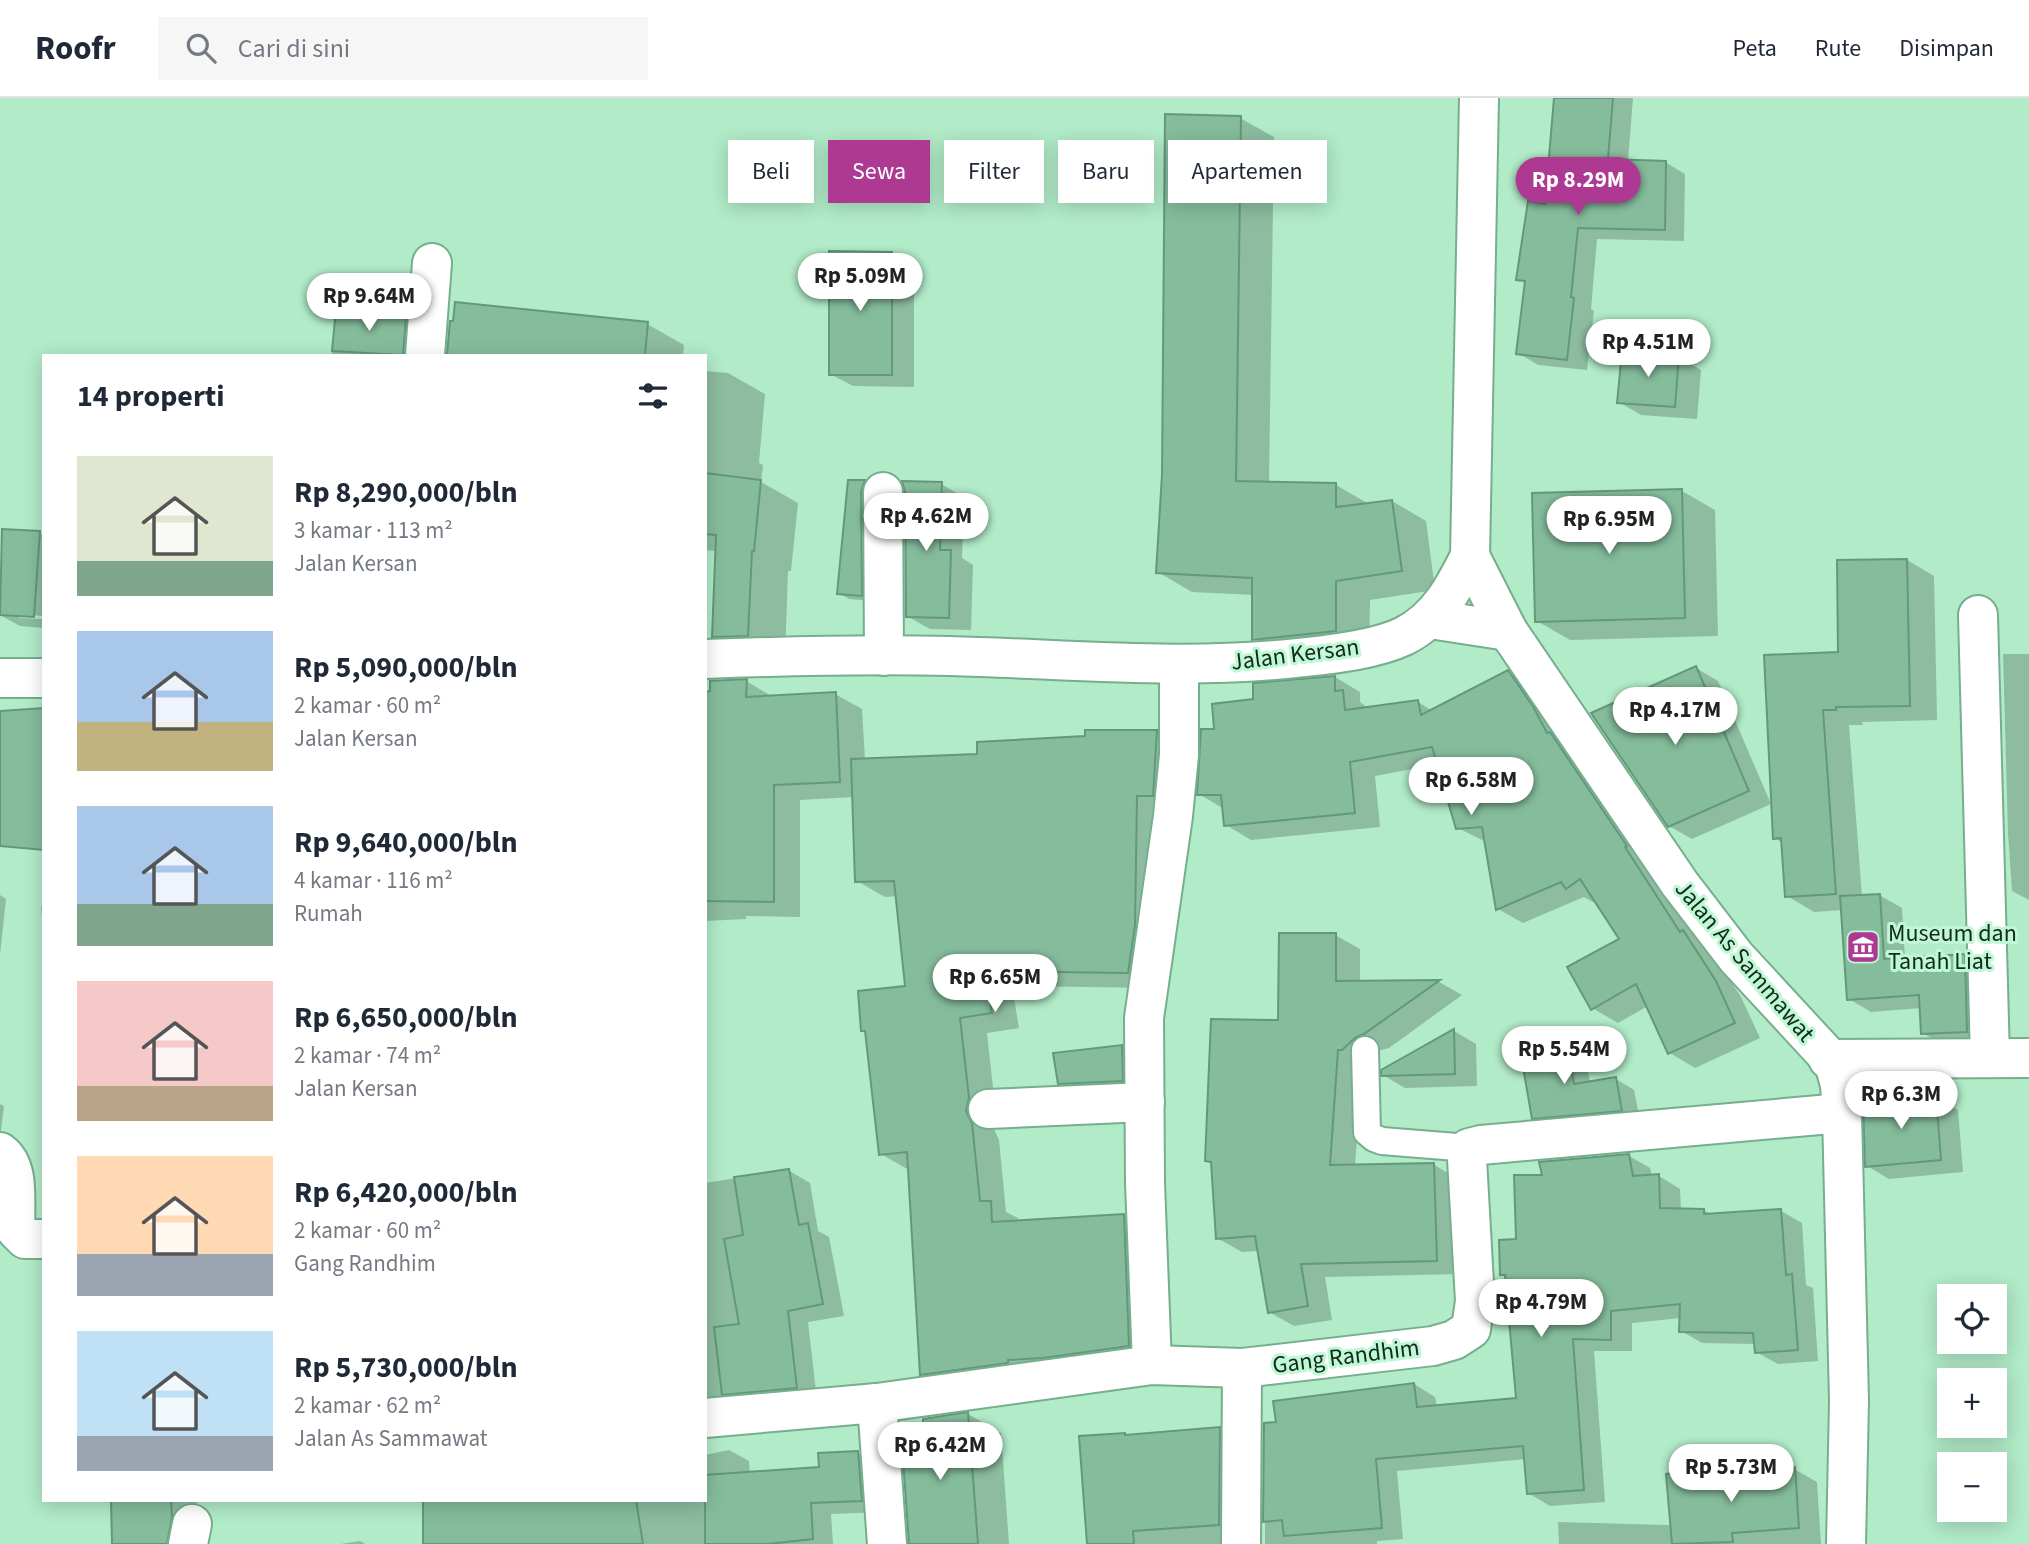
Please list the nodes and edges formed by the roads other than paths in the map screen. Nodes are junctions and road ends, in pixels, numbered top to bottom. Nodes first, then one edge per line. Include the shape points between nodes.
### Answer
1 (1479, 98) edge
2 (432, 263) dead end
3 (425, 354) edge
4 (883, 492) dead end
5 (1470, 556) junction
6 (1978, 615) dead end
7 (1430, 619) junction
8 (1508, 631) junction
9 (884, 656) junction
10 (707, 659) edge
11 (1179, 665) junction
12 (0, 678) edge
13 (42, 678) edge
14 (1364, 1050) dead end
15 (1990, 1058) junction
16 (2029, 1058) edge
17 (1828, 1059) junction
18 (1145, 1102) junction
19 (988, 1109) dead end
20 (1842, 1113) junction
21 (1469, 1148) junction
22 (0, 1152) edge
23 (42, 1239) edge
24 (1152, 1365) junction
25 (1242, 1368) junction
26 (877, 1403) junction
27 (707, 1418) edge
28 (887, 1544) edge
29 (1241, 1544) edge
30 (1846, 1544) edge

1 - 5 street, Jalan Kersan
2 - 3 street
4 - 9 street
5 - 7 street, Jalan Kersan via 1452,593
5 - 8 street, Jalan As Sammawat
6 - 15 street
7 - 8 street
7 - 11 street, Jalan Kersan via 1403,636 1346,652
8 - 17 street, Jalan As Sammawat via 1680,884 1736,957
9 - 10 street, Jalan Kersan
9 - 11 street, Jalan Kersan
11 - 18 street via 1179,755 1169,859 1144,1018
12 - 13 street
14 - 21 lane via 1367,1132 1382,1141
15 - 16 street
15 - 17 street
17 - 20 street, Jalan As Sammawat via 1834,1063 1840,1085
18 - 19 street
18 - 24 street
20 - 21 street
20 - 30 street, Jalan As Sammawat via 1849,1401
21 - 25 street, Gang Randhim via 1475,1301 1471,1329 1433,1346
22 - 23 street via 14,1168 16,1230 25,1239
24 - 25 street, Gang Randhim
24 - 26 street, Gang Randhim
25 - 29 street
26 - 27 street, Gang Randhim
26 - 28 street

